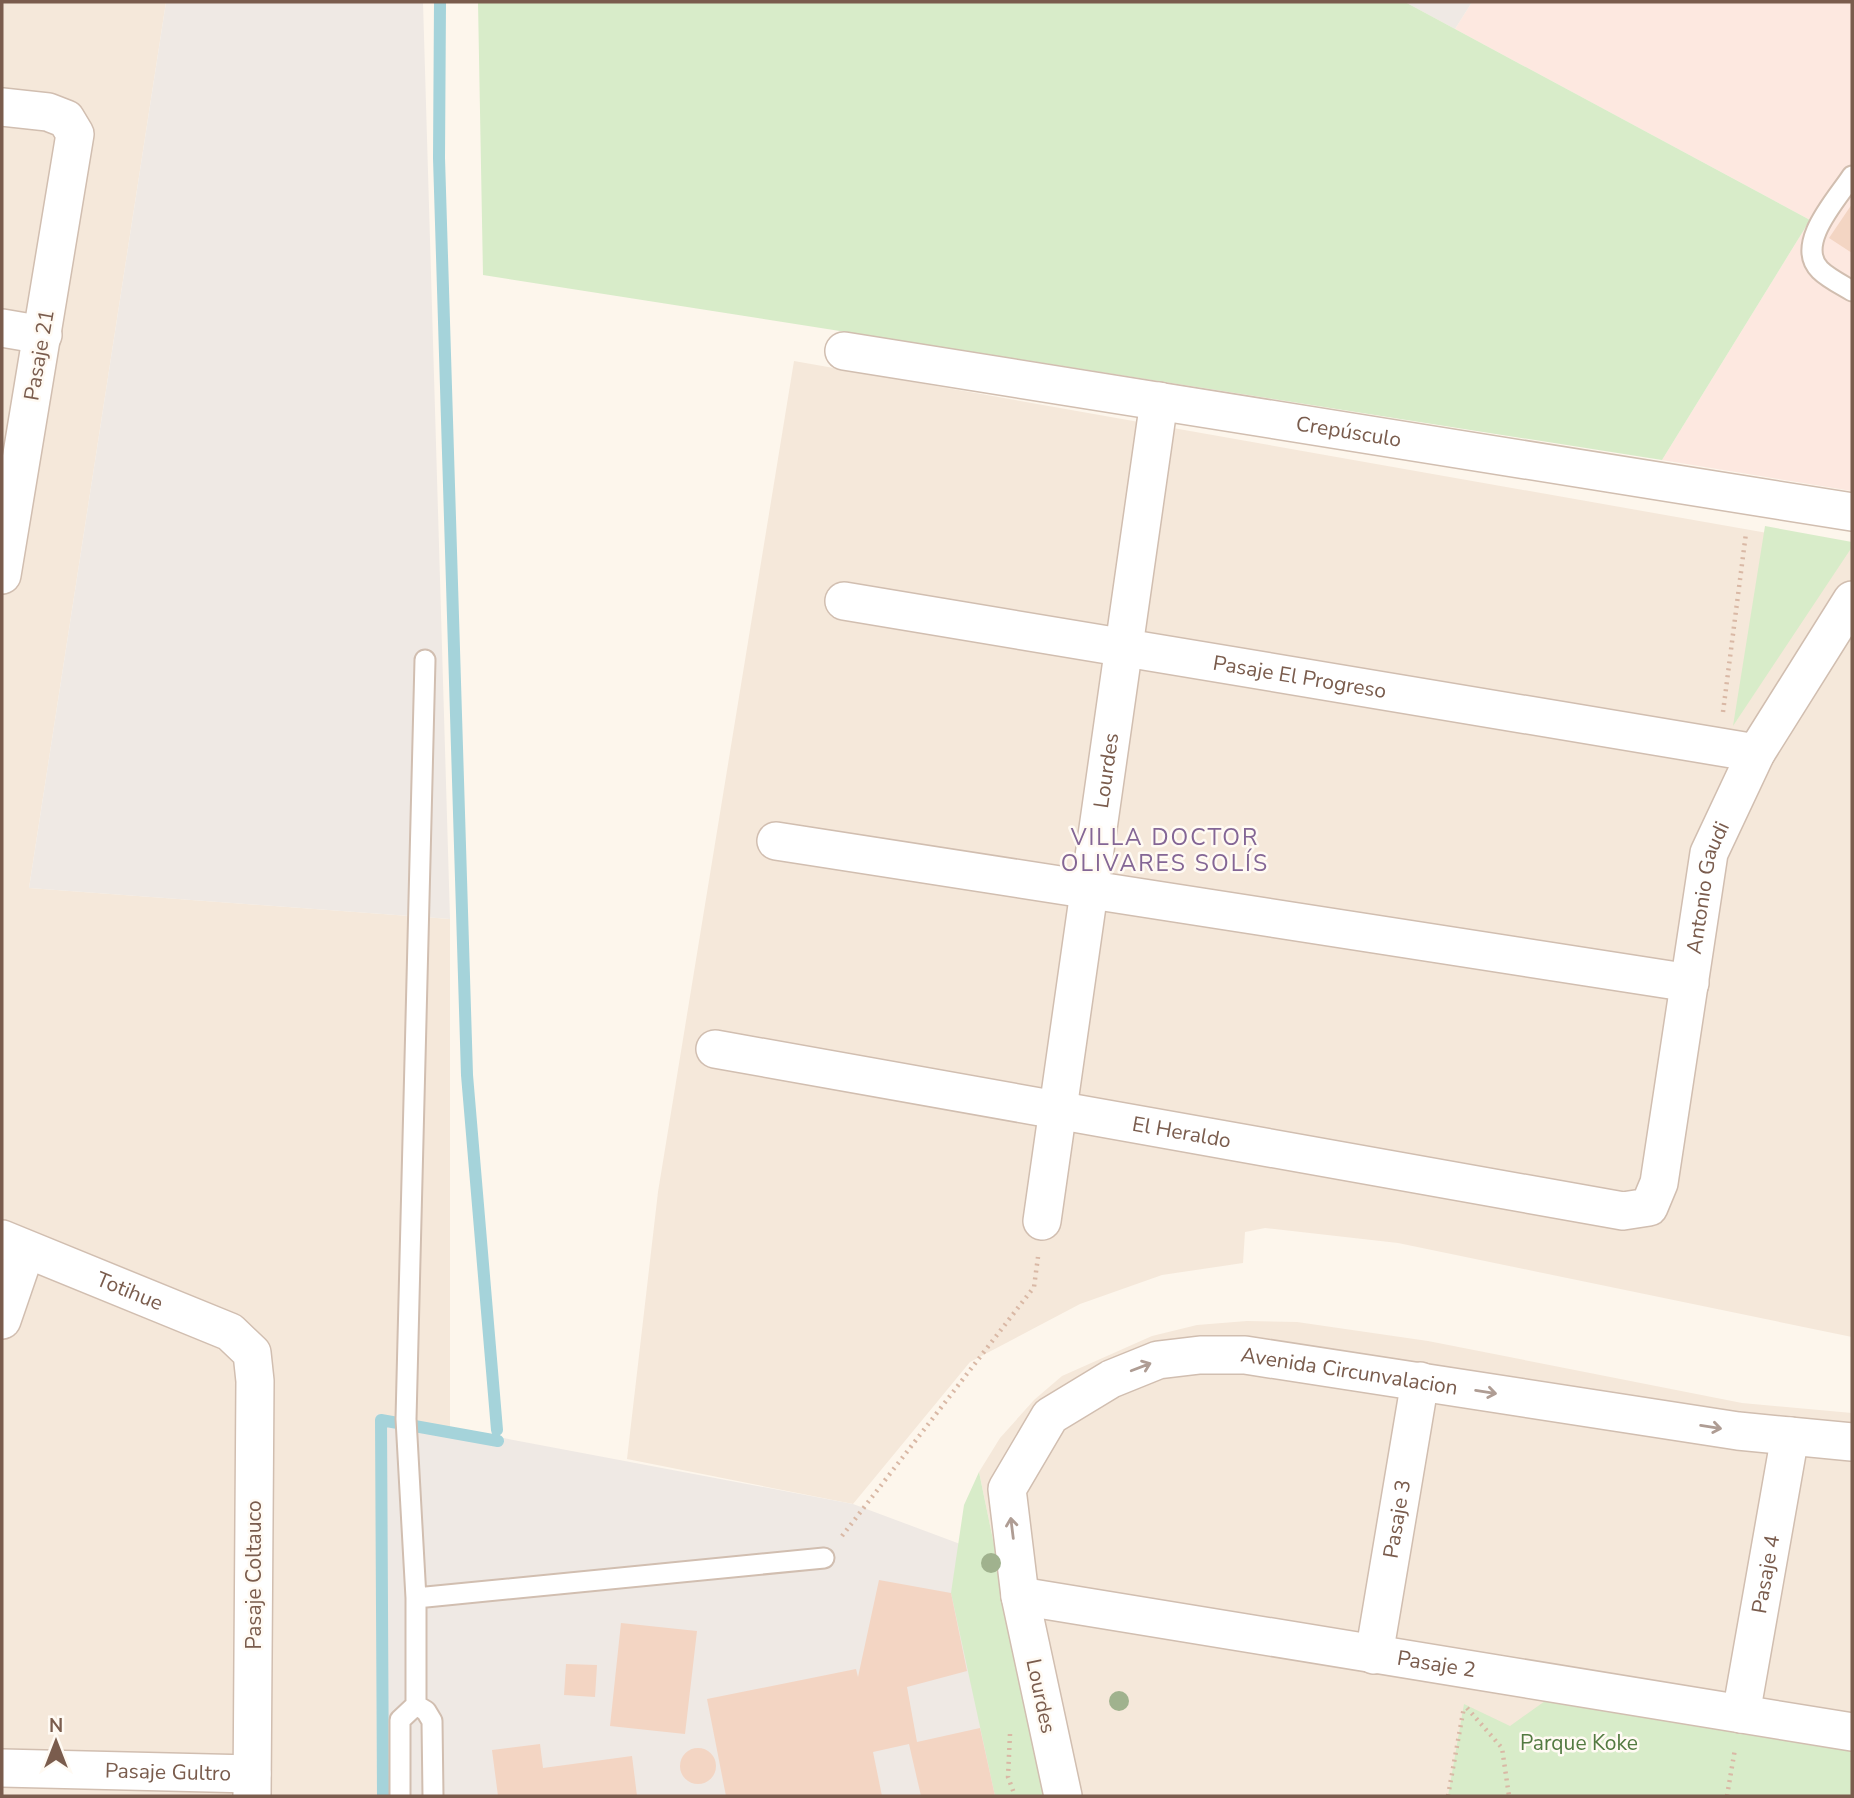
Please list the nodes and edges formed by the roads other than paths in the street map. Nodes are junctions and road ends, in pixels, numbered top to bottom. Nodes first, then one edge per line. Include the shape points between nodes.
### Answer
1 (2, 107) edge
2 (1852, 176) edge
3 (1852, 291) edge
4 (2, 328) edge
5 (43, 335) junction
6 (845, 351) dead end
7 (1159, 401) junction
8 (1852, 512) edge
9 (6, 521) edge
10 (2, 575) edge
11 (1852, 600) edge
12 (845, 601) dead end
13 (1125, 647) junction
14 (425, 660) dead end
15 (1756, 753) junction
16 (776, 841) dead end
17 (1091, 890) junction
18 (1690, 983) junction
19 (715, 1049) dead end
20 (1060, 1111) junction
21 (1648, 1207) joint
22 (1042, 1221) road end
23 (14, 1244) edge
24 (2, 1320) edge
25 (252, 1353) joint
26 (1420, 1381) junction
27 (1790, 1436) junction
28 (1852, 1442) edge
29 (824, 1558) road end
30 (1020, 1596) junction
31 (416, 1598) junction
32 (1374, 1656) junction
33 (416, 1705) junction
34 (1741, 1714) junction
35 (1852, 1732) edge
36 (2, 1768) edge
37 (252, 1785) edge
38 (400, 1796) edge
39 (433, 1796) edge
40 (1063, 1796) edge

1 - 5 street, Pasaje 21 via 48,112 66,119 75,134
2 - 3 lane via 1812,241 1818,269
4 - 5 street
5 - 9 street, Pasaje 21
6 - 7 street, Crepúsculo
7 - 8 street, Crepúsculo
7 - 13 street, Lourdes
9 - 10 street, Pasaje 21
11 - 15 street, Antonio Gaudi
12 - 13 street, Pasaje El Progreso
13 - 15 street, Pasaje El Progreso
13 - 17 street, Lourdes
14 - 31 lane via 406,1424
15 - 18 street, Antonio Gaudi via 1709,853
16 - 17 street
17 - 18 street
17 - 20 street, Lourdes
18 - 21 street, Antonio Gaudi via 1658,1183
19 - 20 street, El Heraldo
20 - 21 street, El Heraldo via 1623,1211
20 - 22 street, Lourdes
23 - 24 street
23 - 25 street, Totihue via 230,1332
25 - 37 street, Pasaje Coltauco
26 -> 27 street, Avenida Circunvalacion
30 -> 26 street, Avenida Circunvalacion via 1007,1489 1050,1416 1111,1379 1158,1360 1200,1355 1280,1359
26 - 32 street, Pasaje 3
27 - 28 street, Avenida Circunvalacion
27 - 34 street, Pasaje 4
29 - 31 lane
30 - 32 street, Pasaje 2
30 - 40 street, Lourdes
31 - 33 lane
32 - 34 street, Pasaje 2
33 - 38 lane via 400,1720
33 - 39 lane via 432,1721
34 - 35 street, Pasaje 2
36 - 37 street, Pasaje Gultro

